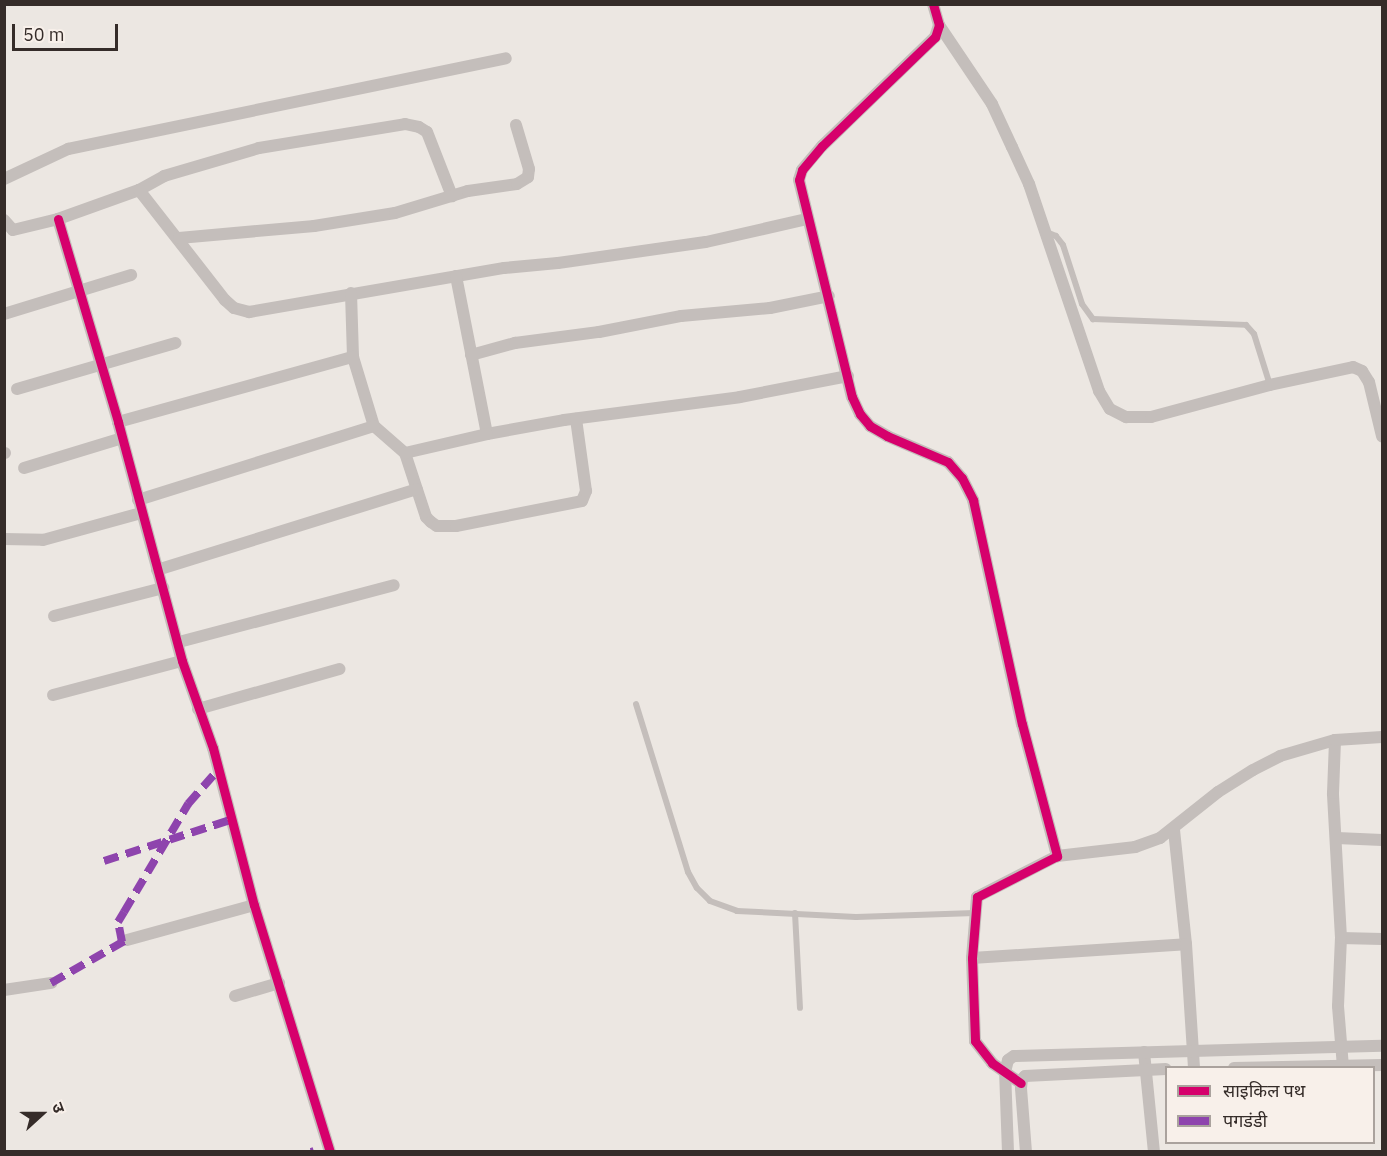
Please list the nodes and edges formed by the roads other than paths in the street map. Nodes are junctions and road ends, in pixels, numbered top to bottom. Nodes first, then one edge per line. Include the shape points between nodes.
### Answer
1 (933, 4) edge
2 (939, 24) junction
3 (506, 58) dead end
4 (516, 125) dead end
5 (4, 179) edge
6 (139, 190) junction
7 (452, 196) junction
8 (58, 219) junction
9 (807, 219) junction
10 (4, 220) edge
11 (1044, 230) junction
12 (9, 231) edge
13 (179, 238) junction
14 (130, 275) dead end
15 (456, 276) junction
16 (80, 290) junction
17 (351, 292) junction
18 (829, 296) junction
19 (4, 315) edge
20 (175, 343) dead end
21 (471, 355) junction
22 (353, 357) junction
23 (99, 365) junction
24 (848, 375) junction
25 (1270, 385) junction
26 (17, 389) dead end
27 (576, 419) junction
28 (118, 422) junction
29 (374, 426) junction
30 (487, 434) junction
31 (1383, 436) edge
32 (122, 438) junction
33 (405, 453) junction
34 (24, 468) dead end
35 (417, 489) junction
36 (138, 500) junction
37 (141, 513) junction
38 (4, 540) edge
39 (157, 570) junction
40 (394, 585) dead end
41 (163, 588) junction
42 (54, 616) dead end
43 (179, 642) junction
44 (182, 661) junction
45 (339, 669) dead end
46 (53, 695) dead end
47 (636, 704) dead end
48 (198, 709) junction
49 (1383, 737) edge
50 (1335, 740) junction
51 (1174, 830) junction
52 (1337, 838) junction
53 (1383, 840) edge
54 (1057, 856) junction
55 (254, 905) junction
56 (976, 912) junction
57 (795, 913) junction
58 (1341, 938) junction
59 (1383, 939) edge
60 (127, 940) dead end
61 (1186, 944) junction
62 (972, 958) junction
63 (51, 983) dead end
64 (279, 983) junction
65 (4, 990) edge
66 (235, 996) dead end
67 (800, 1008) dead end
68 (1383, 1046) edge
69 (1342, 1047) junction
70 (1193, 1050) junction
71 (1144, 1052) junction
72 (1383, 1065) edge
73 (1194, 1066) edge
74 (1344, 1066) edge
75 (1364, 1066) edge
76 (1165, 1069) edge
77 (1145, 1070) junction
78 (1005, 1072) junction
79 (1021, 1083) junction
80 (330, 1152) edge
81 (1008, 1152) edge
82 (1026, 1152) edge
83 (1154, 1152) edge

1 - 2 street
2 - 9 street via 935,37 802,170 799,180
2 - 11 street via 993,104 1029,184
3 - 5 street via 68,150
4 - 7 street via 528,177 517,184
6 - 7 street via 164,176 259,148 405,124 427,132
6 - 8 street
6 - 13 street
7 - 13 street via 395,213 314,226
8 - 12 street
8 - 16 street
9 - 15 street via 706,242
9 - 18 street
10 - 12 street
11 - 25 lane via 1063,245 1082,304 1093,319 1246,325 1254,334
11 - 25 street via 1099,390 1116,413 1137,419 1151,417
13 - 17 street via 234,308 264,311
14 - 16 street
15 - 17 street
15 - 21 street
16 - 19 street
16 - 23 street
17 - 22 street
18 - 21 street via 770,308 681,316 515,343
18 - 24 street
20 - 23 street
21 - 30 street
22 - 28 street
22 - 29 street
23 - 26 street
23 - 28 street
24 - 27 street via 731,398
24 - 54 street via 852,397 870,426 948,462 973,500 1022,724
25 - 31 street via 1358,368 1369,382
27 - 30 street
27 - 35 street via 586,491 582,501 456,526 437,526 426,517
28 - 32 street
29 - 33 street
29 - 36 street
30 - 33 street
32 - 34 street
32 - 36 street
33 - 35 street
35 - 39 street
36 - 37 street
37 - 38 street via 44,540
37 - 39 street
39 - 41 street
40 - 43 street
41 - 42 street
41 - 43 street
43 - 44 street
44 - 46 street
44 - 48 street
45 - 48 street
47 - 57 lane via 688,872 697,888 721,907
48 - 55 street via 213,748
49 - 50 street
50 - 51 street via 1280,756 1253,770 1218,792
50 - 52 street via 1333,793
51 - 54 street via 1135,847
51 - 61 street
52 - 53 street
52 - 58 street
54 - 56 street via 977,897
55 - 60 street
55 - 64 street
56 - 57 lane via 856,917
56 - 62 street
57 - 67 lane
58 - 59 street
58 - 69 street via 1338,1006
61 - 62 street
61 - 70 street
62 - 78 street via 975,1041 983,1054
63 - 65 street
64 - 66 street
64 - 80 street
68 - 69 street
69 - 70 street
69 - 74 street
70 - 71 street
70 - 73 street
71 - 77 street
71 - 78 street via 1014,1056 1008,1060
72 - 75 street
76 - 77 street
77 - 79 street via 1031,1074
77 - 83 street
78 - 79 street
78 - 81 street
79 - 82 street

